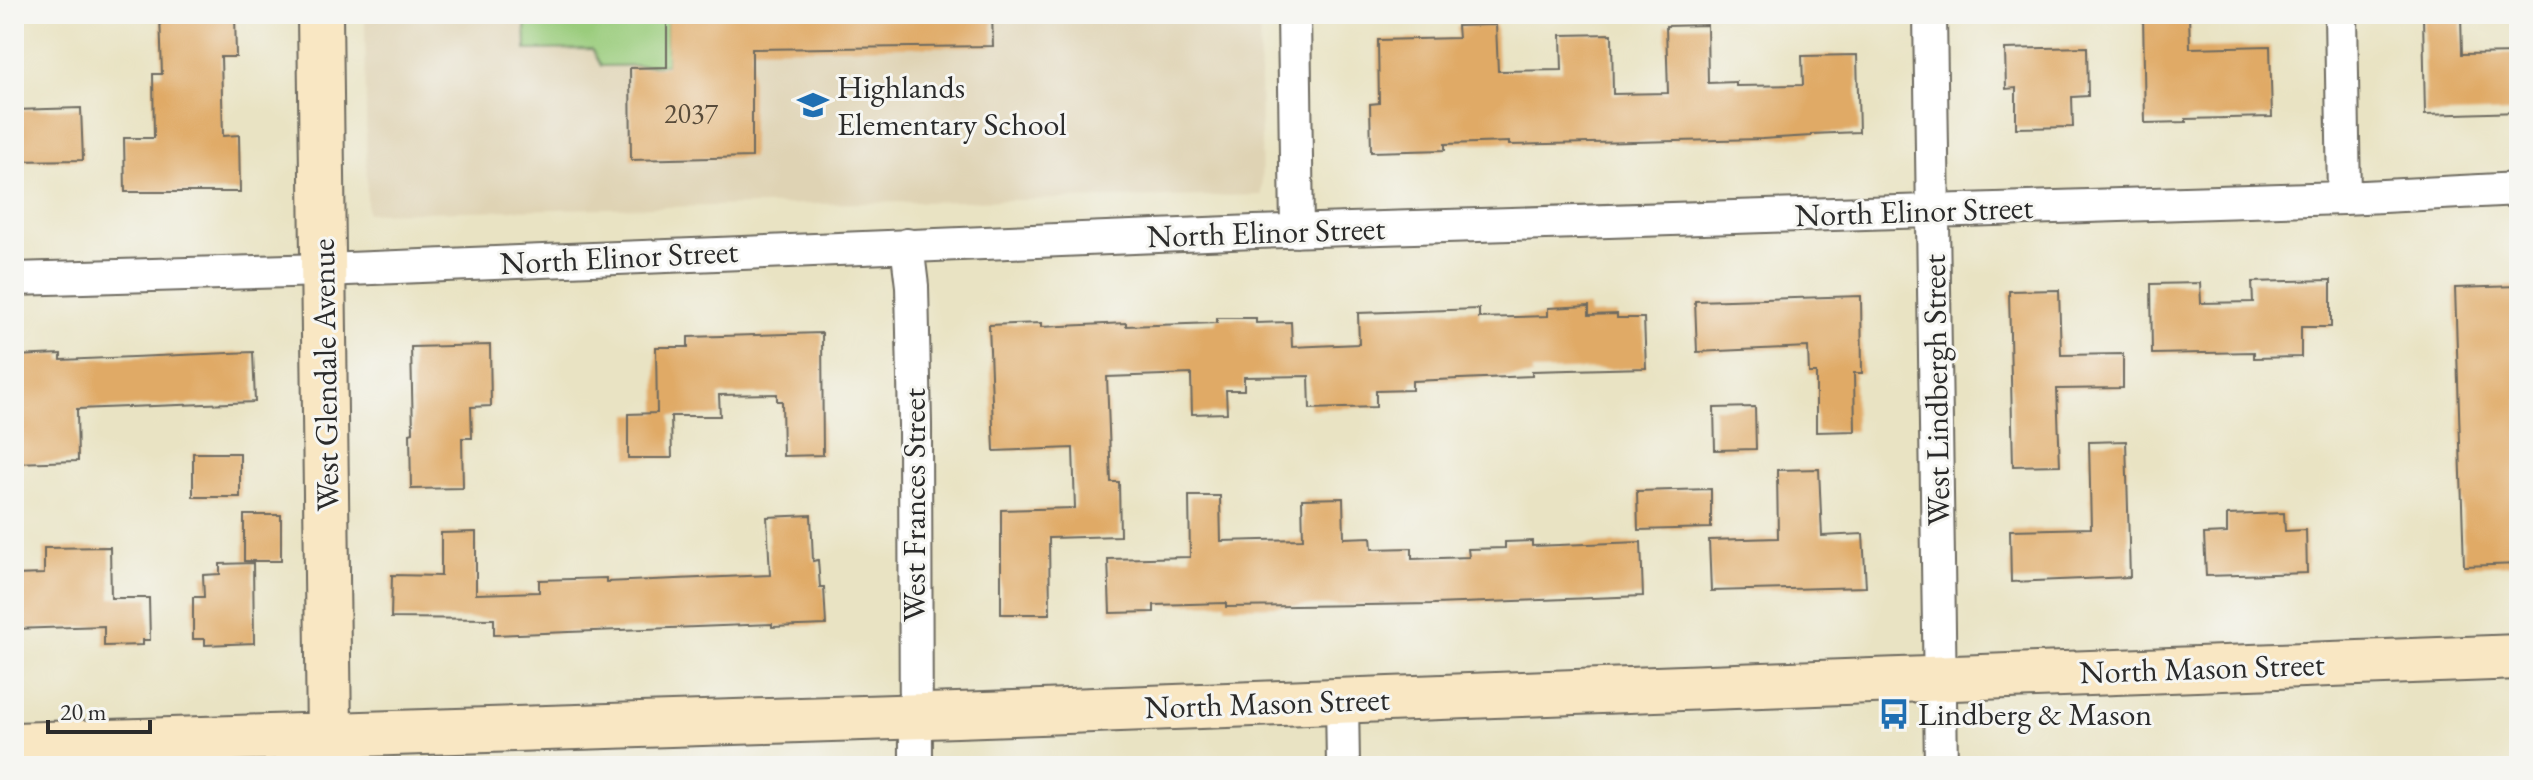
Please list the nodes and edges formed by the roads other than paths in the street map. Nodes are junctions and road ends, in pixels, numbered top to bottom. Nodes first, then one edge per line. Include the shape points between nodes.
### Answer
1 (320, 14) edge
2 (1294, 14) edge
3 (1930, 14) edge
4 (2341, 14) edge
5 (2519, 189) edge
6 (2344, 198) junction
7 (1934, 211) junction
8 (1297, 231) junction
9 (907, 245) junction
10 (324, 270) junction
11 (14, 279) edge
12 (2519, 657) edge
13 (1940, 677) junction
14 (1342, 699) junction
15 (915, 715) junction
16 (329, 735) junction
17 (14, 745) edge
18 (423, 750) edge
19 (916, 766) edge
20 (1343, 766) edge
21 (1941, 766) edge

1 - 10 main road, West Glendale Avenue
2 - 8 street
3 - 7 street, West Lindbergh Street
4 - 6 street
5 - 6 street, North Elinor Street
6 - 7 street, North Elinor Street
7 - 8 street, North Elinor Street
7 - 13 street, West Lindbergh Street
8 - 9 street, North Elinor Street
9 - 10 street, North Elinor Street
9 - 15 street, West Frances Street via 915,425
10 - 11 street, North Elinor Street
10 - 16 main road, West Glendale Avenue
12 - 13 main road, North Mason Street
13 - 14 main road, North Mason Street
13 - 21 street, West Lindbergh Street
14 - 15 main road, North Mason Street
14 - 20 street
15 - 18 main road, North Mason Street
15 - 19 street, West Frances Street
16 - 17 main road, North Mason Street
16 - 18 main road, North Mason Street

